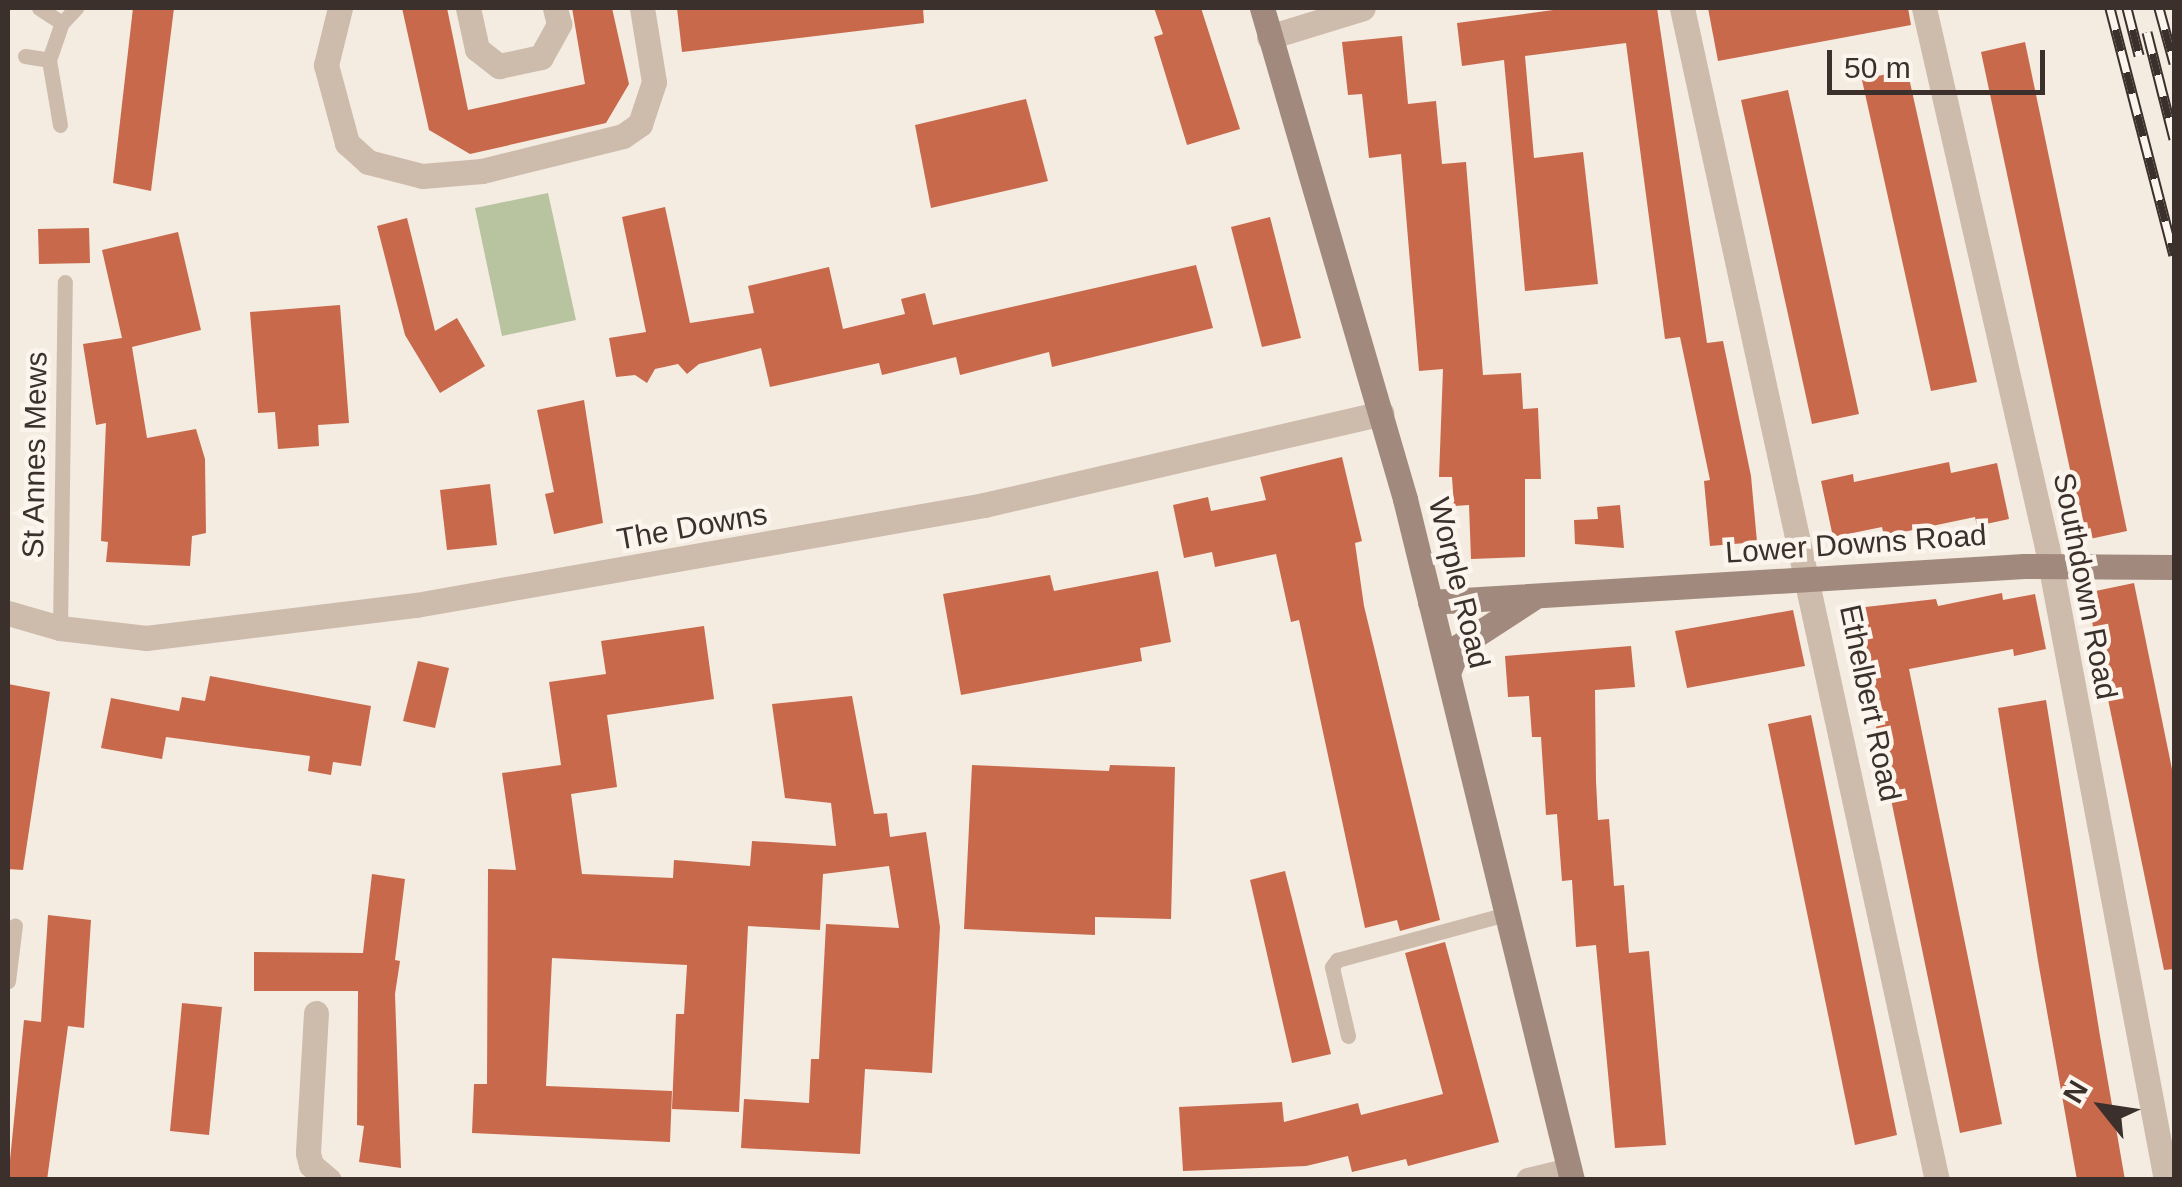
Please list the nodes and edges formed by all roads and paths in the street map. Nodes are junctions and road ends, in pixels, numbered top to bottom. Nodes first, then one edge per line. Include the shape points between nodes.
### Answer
1 (38, 8) edge
2 (76, 8) edge
3 (340, 8) edge
4 (468, 8) edge
5 (556, 8) edge
6 (642, 8) edge
7 (1262, 8) edge
8 (1682, 8) edge
9 (1924, 8) edge
10 (1353, 11) edge
11 (62, 23) junction
12 (1270, 37) junction
13 (25, 56) dead end
14 (48, 60) junction
15 (60, 125) dead end
16 (65, 282) dead end
17 (1382, 413) junction
18 (2050, 565) junction
19 (2174, 567) edge
20 (1811, 582) junction
21 (1542, 594) junction
22 (1430, 602) junction
23 (8, 613) edge
24 (60, 628) junction
25 (1448, 673) junction
26 (1506, 914) junction
27 (16, 925) dead end
28 (8, 981) edge
29 (316, 1013) dead end
30 (1348, 1036) dead end
31 (1570, 1175) edge
32 (320, 1178) edge
33 (1528, 1180) edge
34 (1937, 1180) edge
35 (2166, 1180) edge

1 - 11 lane
2 - 11 lane
3 - 6 street via 326,65 347,143 368,162 422,176 482,171 632,130 651,106 654,82
4 - 5 street via 477,48 499,66 541,57 559,24
7 - 12 main road, Worple Road
8 - 20 street, Ethelbert Road
9 - 18 street, Southdown Road
10 - 12 street
11 - 14 lane
12 - 17 main road, Worple Road
13 - 14 lane
14 - 15 lane
16 - 24 lane, St Annes Mews
17 - 22 main road, Worple Road
17 - 24 street, The Downs via 1000,502 570,582 189,636
18 - 19 main road, Lower Downs Road
18 - 20 main road, Lower Downs Road
18 - 35 street, Southdown Road
20 - 21 main road, Lower Downs Road
20 - 34 street, Ethelbert Road
21 - 22 main road, Lower Downs Road
21 - 25 main road, Lower Downs Road via 1472,635 1459,646
22 - 25 main road, Worple Road
23 - 24 street, The Downs
25 - 26 main road, Worple Road
26 - 30 lane via 1337,960 1332,968
26 - 31 main road, Worple Road
27 - 28 lane
29 - 32 street via 308,1153
31 - 33 street

